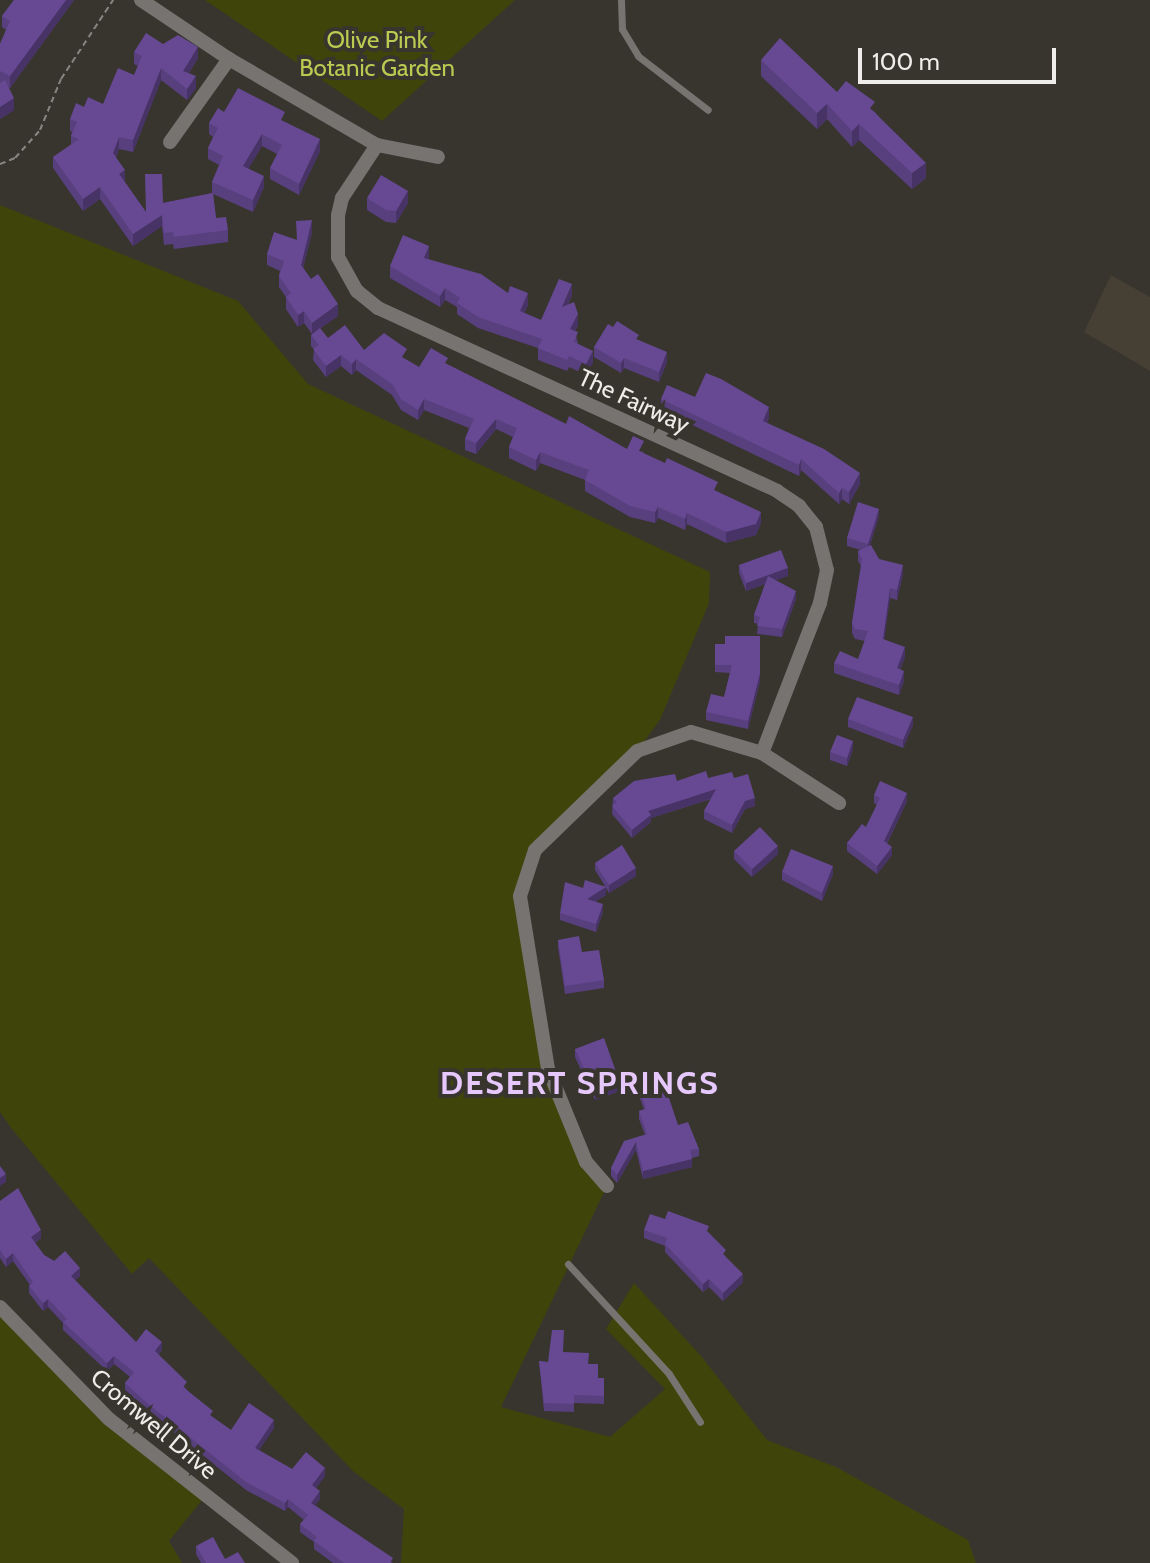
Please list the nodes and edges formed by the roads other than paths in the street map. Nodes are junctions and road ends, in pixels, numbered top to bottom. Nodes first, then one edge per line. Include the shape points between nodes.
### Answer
1 (141, 0) edge
2 (621, 0) edge
3 (229, 59) junction
4 (708, 110) dead end
5 (170, 142) dead end
6 (377, 145) junction
7 (438, 157) dead end
8 (762, 753) junction
9 (839, 803) dead end
10 (607, 1186) dead end
11 (568, 1264) dead end
12 (0, 1307) edge
13 (700, 1422) dead end
14 (292, 1563) edge

1 - 3 street
2 - 4 lane via 622,29 638,56
3 - 5 street
3 - 6 street
6 - 7 street
6 - 8 street, The Fairway via 342,198 338,215 338,257 357,291 391,314 777,491 816,527 827,570 820,603
8 - 9 street
8 - 10 street via 711,734 662,738 637,751 543,840 527,863 520,896 548,1069 586,1162
11 - 13 lane via 669,1374
12 - 14 street, Cromwell Drive via 109,1419

